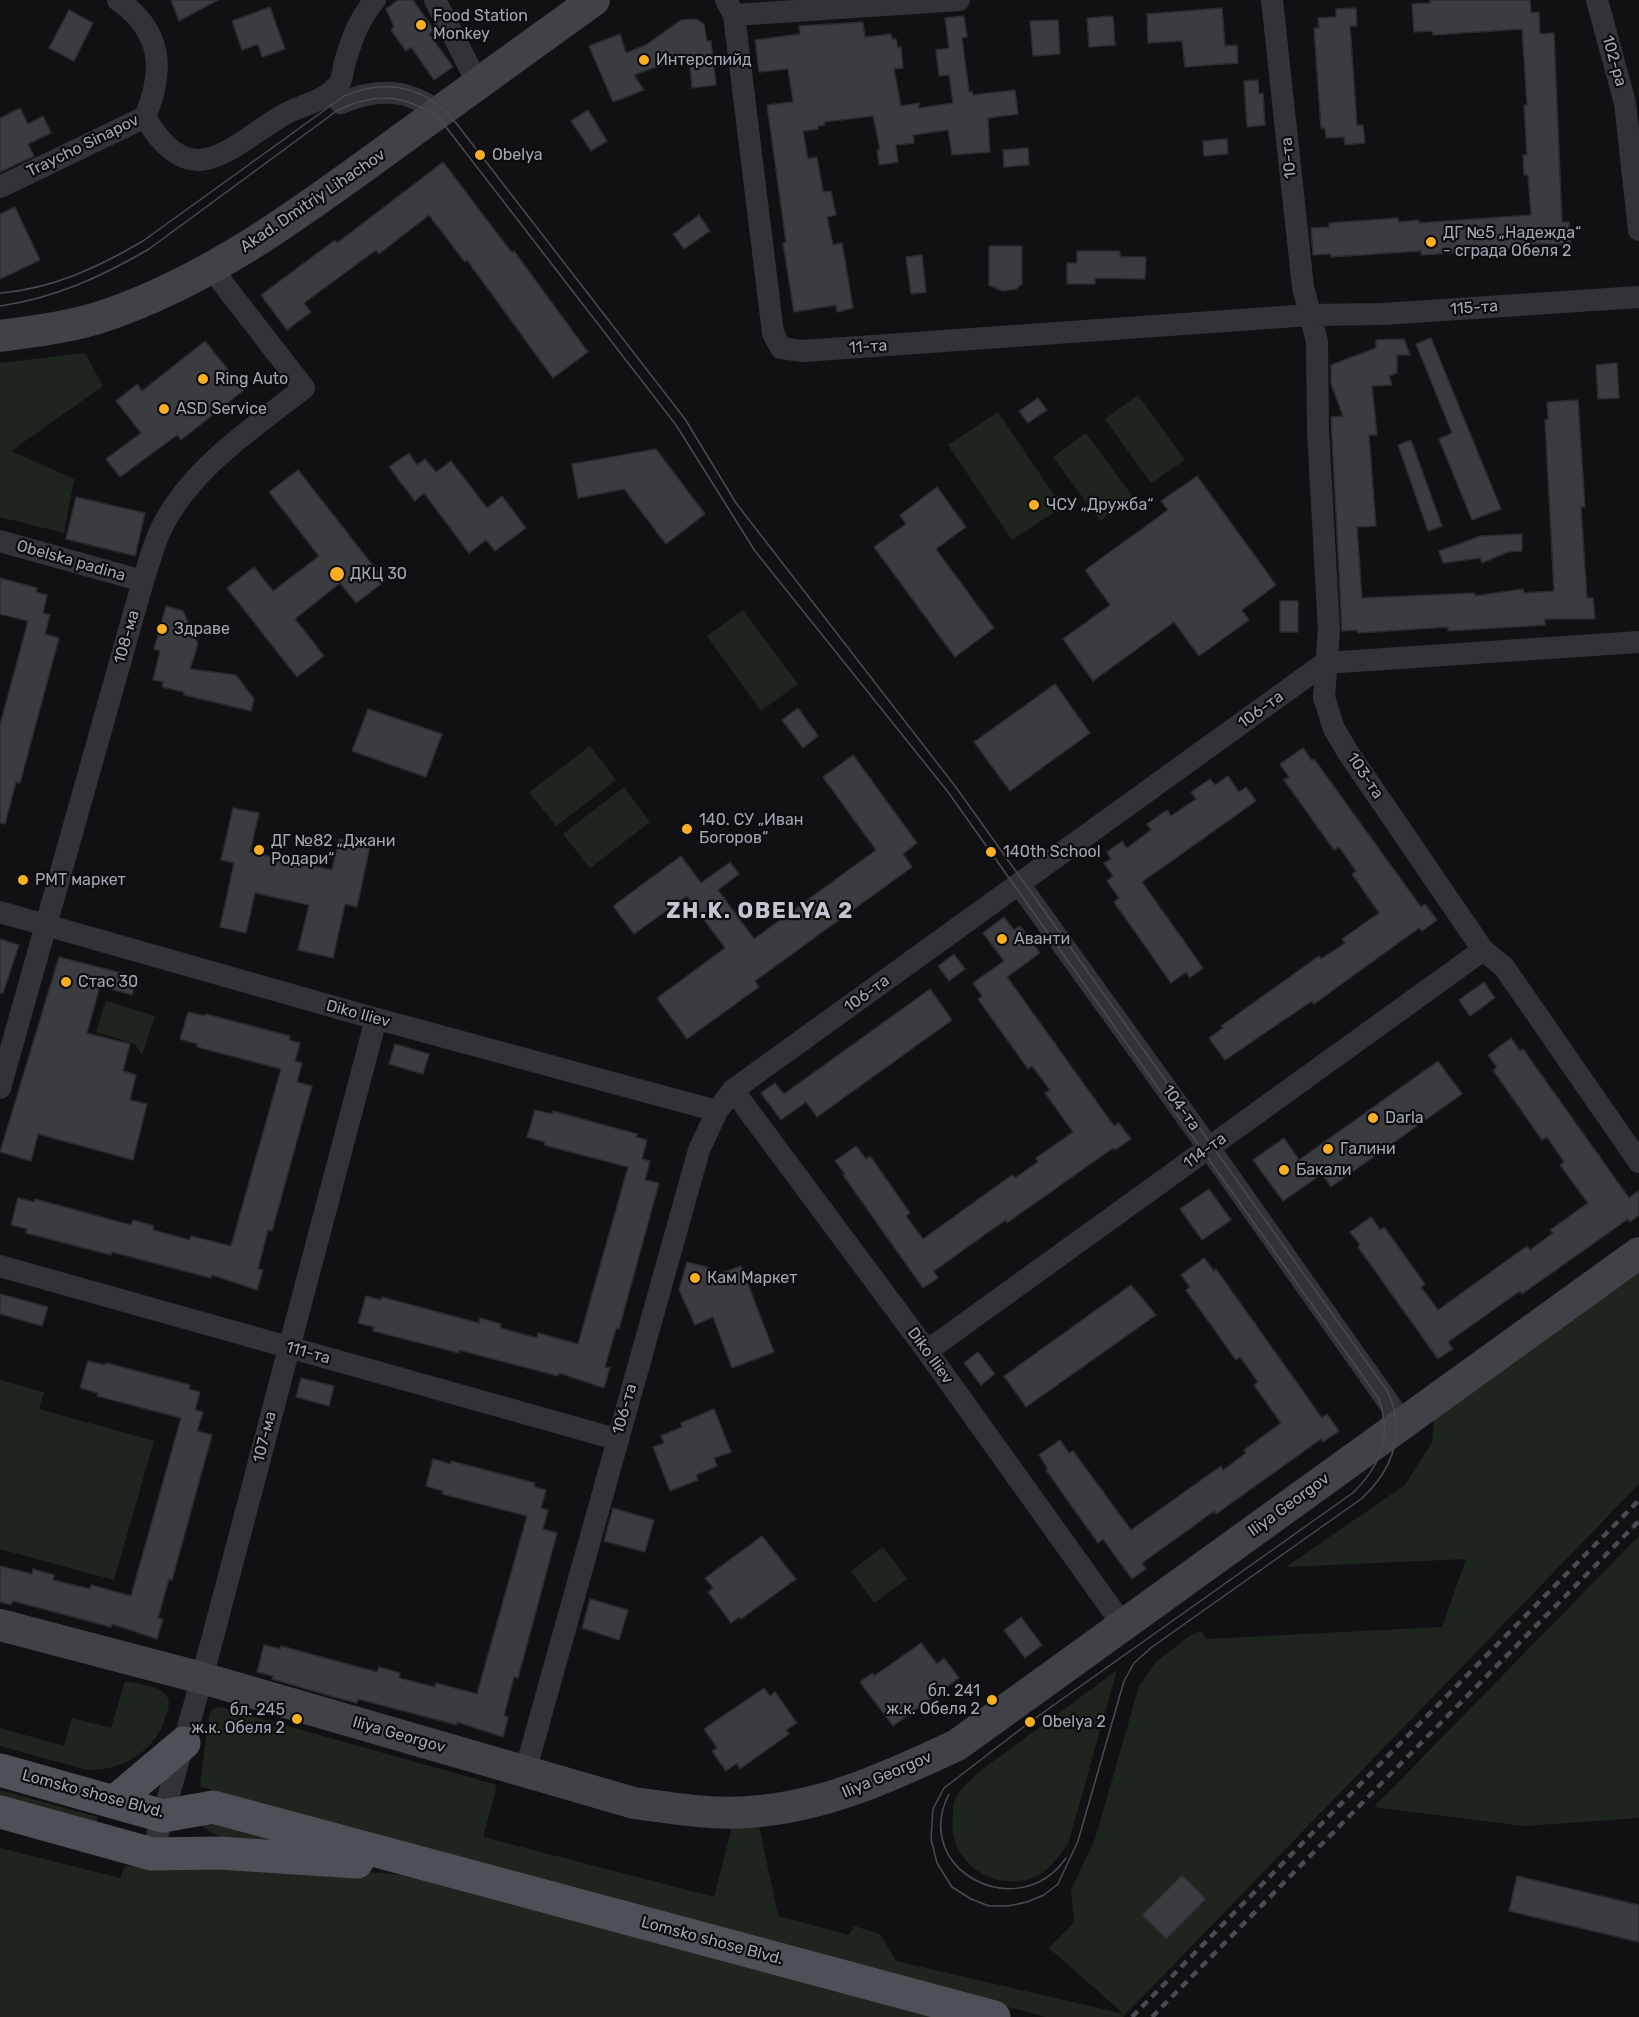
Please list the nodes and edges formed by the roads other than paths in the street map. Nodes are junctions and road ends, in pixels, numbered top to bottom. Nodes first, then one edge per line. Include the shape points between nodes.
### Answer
1 (118, 0) edge
2 (375, 0) edge
3 (435, 0) edge
4 (594, 0) edge
5 (959, 0) edge
6 (1272, 0) edge
7 (1597, 0) edge
8 (730, 8) edge
9 (478, 84) junction
10 (331, 92) junction
11 (439, 112) junction
12 (145, 117) junction
13 (0, 187) edge
14 (1639, 230) edge
15 (211, 268) junction
16 (1639, 297) edge
17 (1310, 315) junction
18 (0, 336) edge
19 (0, 541) edge
20 (143, 581) junction
21 (1639, 642) edge
22 (1325, 663) junction
23 (1019, 884) junction
24 (0, 912) edge
25 (45, 925) junction
26 (1483, 950) junction
27 (376, 1019) junction
28 (0, 1088) edge
29 (733, 1090) junction
30 (717, 1111) junction
31 (1209, 1148) junction
32 (1639, 1161) edge
33 (1639, 1253) edge
34 (0, 1266) edge
35 (288, 1348) junction
36 (927, 1351) junction
37 (1403, 1423) junction
38 (616, 1439) junction
39 (0, 1625) edge
40 (1123, 1625) junction
41 (202, 1678) junction
42 (184, 1743) junction
43 (0, 1770) edge
44 (525, 1772) junction
45 (114, 1802) junction
46 (0, 1812) edge
47 (163, 1816) junction
48 (152, 1854) junction
49 (430, 1865) junction
50 (994, 2017) edge

1 - 12 street, Traycho Sinapov via 141,20 157,57 158,76
2 - 10 street via 358,24 340,82
3 - 9 street
4 - 9 street, Akad. Dmitriy Lihachov
5 - 8 street
6 - 17 street, 10-та via 1303,287
7 - 14 street, 102-ра via 1625,103
8 - 17 street, 11-та via 771,322 781,348 803,351
9 - 11 street, Akad. Dmitriy Lihachov
10 - 11 street via 341,103 365,93 390,91 425,102
10 - 12 street via 288,112 219,158 189,159 169,149 158,140
11 - 15 street, Akad. Dmitriy Lihachov via 277,228
12 - 13 street, Traycho Sinapov
15 - 18 street, Akad. Dmitriy Lihachov via 105,316 48,330
15 - 20 street, 108-ма via 304,388 214,460 184,491 162,526
16 - 17 street, 115-та
17 - 22 street, 103-та via 1317,342 1329,630
19 - 20 street, Obelska padina
20 - 25 street, 108-ма
21 - 22 street
22 - 23 street, 106-та
22 - 26 street, 103-та via 1324,697 1334,729
23 - 29 street, 106-та
23 - 31 street, 104-та
24 - 25 street, Diko Iliev
25 - 27 street, Diko Iliev
25 - 28 street, 108-ма
26 - 31 street, 114-та
26 - 32 street, 103-та via 1503,968
27 - 30 street, Diko Iliev
27 - 35 street, 107-ма
29 - 30 street, 106-та
29 - 36 street, Diko Iliev
30 - 38 street, 106-та via 699,1150
31 - 36 street, 114-та
31 - 37 street, 104-та
33 - 37 street, Iliya Georgov
34 - 35 street, 111-та
35 - 38 street, 111-та
35 - 41 street, 107-ма
36 - 40 street, Diko Iliev
37 - 40 street, Iliya Georgov
38 - 44 street, 106-та
39 - 41 street, Iliya Georgov
40 - 44 street, Iliya Georgov via 957,1745 888,1778 827,1799 749,1812 687,1810 634,1803
41 - 42 street, 107-ма
41 - 44 street, Iliya Georgov
42 - 45 main road
42 - 47 street, 107-ма
43 - 45 main road, Lomsko shose Blvd.
45 - 47 main road, Lomsko shose Blvd.
46 - 48 main road, Lomsko shose Blvd.
47 - 48 street, 107-ма
47 - 49 main road, Lomsko shose Blvd. via 213,1807
48 - 49 main road, Lomsko shose Blvd. via 219,1853
49 - 50 main road, Lomsko shose Blvd.

